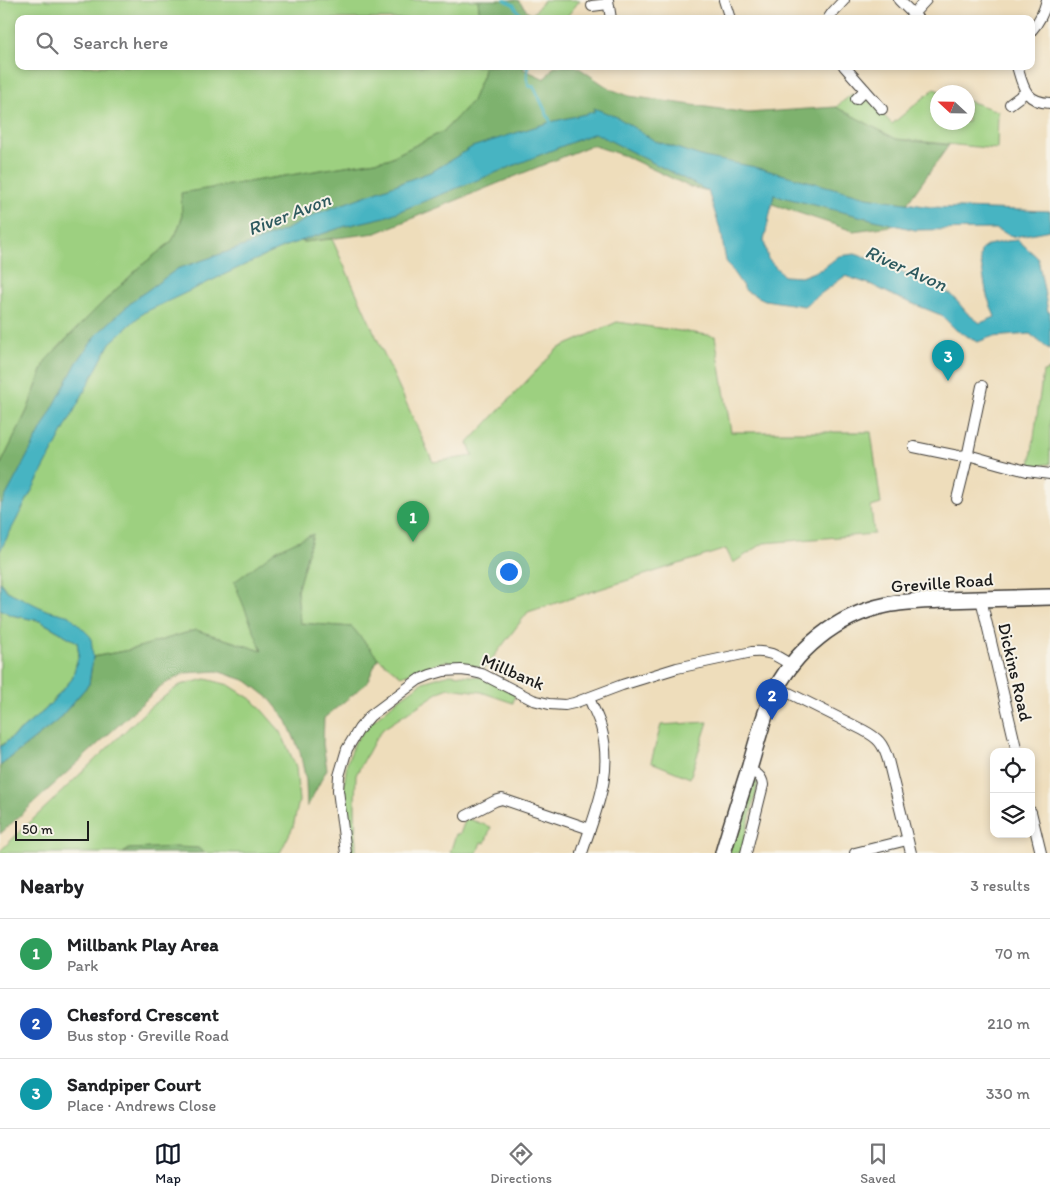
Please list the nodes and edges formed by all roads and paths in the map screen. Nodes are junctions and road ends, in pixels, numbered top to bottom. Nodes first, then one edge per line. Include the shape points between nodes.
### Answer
1 (724, 0) edge
2 (844, 0) edge
3 (899, 0) edge
4 (926, 0) edge
5 (608, 2) edge
6 (1048, 2) edge
7 (592, 6) dead end
8 (610, 15) edge
9 (729, 15) edge
10 (831, 15) edge
11 (914, 15) edge
12 (916, 15) edge
13 (1035, 26) edge
14 (848, 70) edge
15 (1018, 70) edge
16 (865, 90) junction
17 (1026, 92) junction
18 (856, 99) dead end
19 (1050, 103) edge
20 (1010, 104) dead end
21 (882, 109) dead end
22 (982, 386) dead end
23 (914, 447) dead end
24 (968, 455) junction
25 (1050, 474) edge
26 (957, 499) dead end
27 (1050, 597) edge
28 (981, 599) junction
29 (791, 665) junction
30 (777, 687) junction
31 (590, 698) junction
32 (1016, 748) edge
33 (749, 770) junction
34 (466, 816) dead end
35 (1035, 828) edge
36 (590, 829) junction
37 (907, 840) junction
38 (346, 853) edge
39 (582, 853) edge
40 (723, 853) edge
41 (746, 853) edge
42 (855, 853) edge
43 (911, 853) edge
44 (1041, 853) edge

1 - 9 street
2 - 10 street
3 - 11 street
4 - 12 street
5 - 7 street
5 - 8 street
6 - 13 street
14 - 16 street
15 - 17 street
16 - 18 street
16 - 21 street
17 - 19 street via 1038,101
17 - 20 street
22 - 24 street
23 - 24 street
24 - 25 street
24 - 26 street
27 - 28 street, Greville Road
28 - 29 street, Greville Road via 908,602 864,612 828,630
28 - 32 street, Dickins Road
29 - 30 street, Greville Road
29 - 31 street, Millbank via 771,653 752,652 678,668
30 - 33 street, Greville Road
30 - 37 street via 863,730 880,742 888,760
31 - 36 street via 601,727 606,762 603,789
31 - 38 street, Millbank via 565,705 541,703 482,674 460,670 444,671 413,683 364,722 344,755 338,790
33 - 40 street, Greville Road
33 - 41 street via 761,777 763,785
34 - 36 street via 502,799
35 - 44 street
36 - 39 street
37 - 42 street
37 - 43 street

